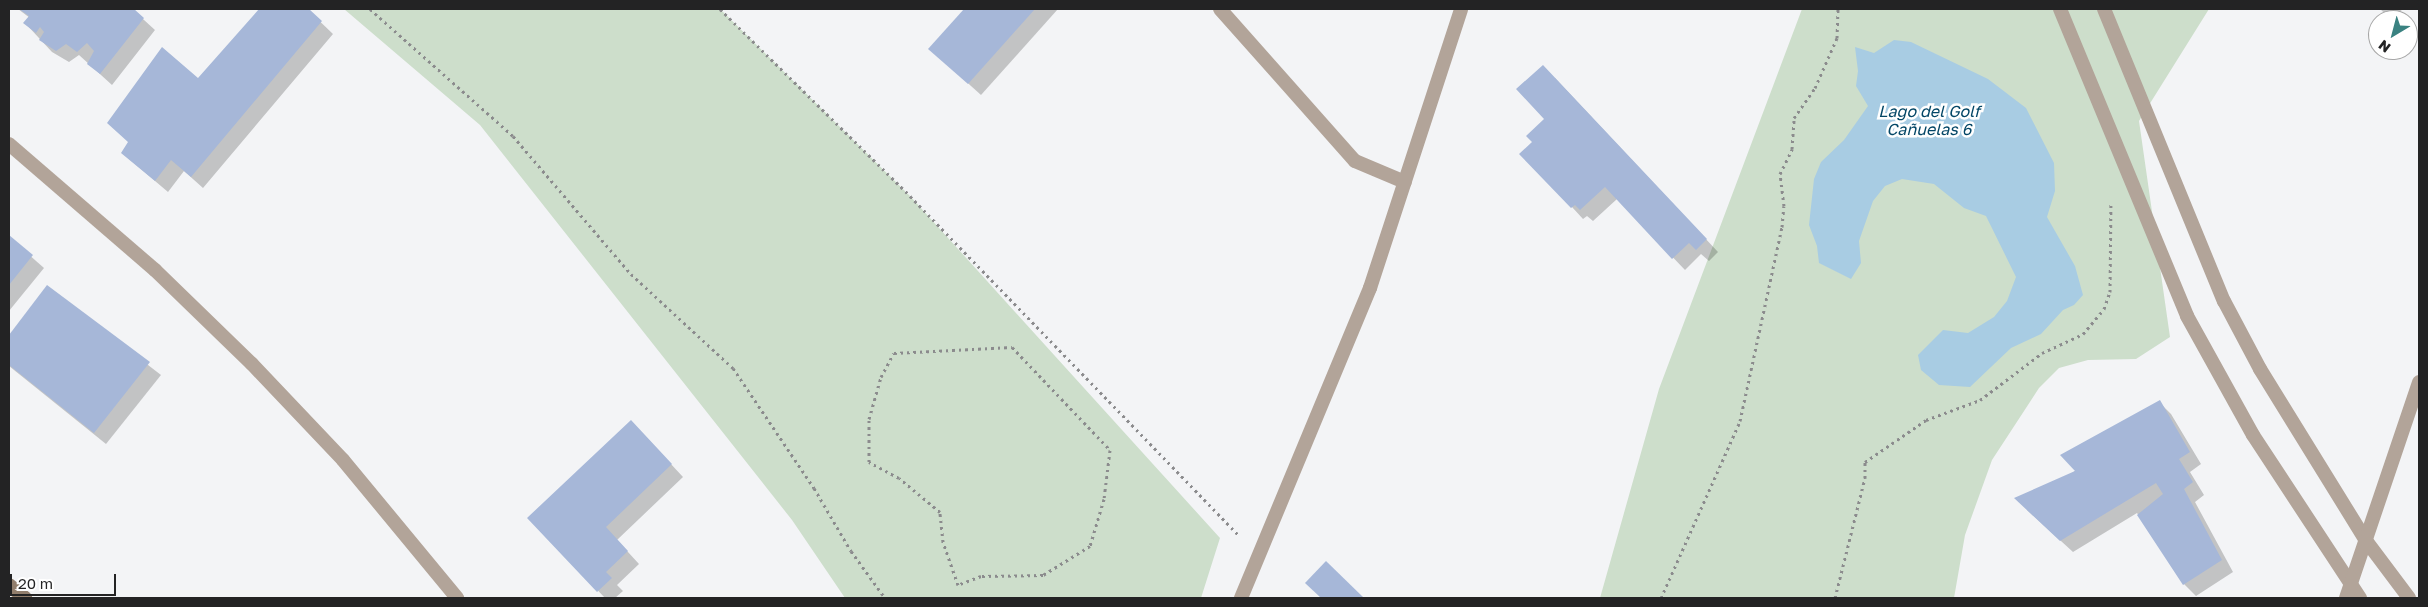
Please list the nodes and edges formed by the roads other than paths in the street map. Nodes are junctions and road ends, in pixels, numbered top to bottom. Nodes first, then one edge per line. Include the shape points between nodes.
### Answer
1 (1220, 9) edge
2 (1461, 9) edge
3 (2060, 9) edge
4 (2104, 9) edge
5 (9, 144) edge
6 (1405, 182) junction
7 (2419, 382) edge
8 (2367, 542) junction
9 (9, 585) edge
10 (2348, 592) edge
11 (25, 598) edge
12 (457, 598) edge
13 (1241, 598) edge
14 (2360, 598) edge
15 (2408, 598) edge

1 - 6 street via 1354,160
2 - 6 street
3 - 10 street via 2187,316 2253,435
4 - 8 street via 2224,301 2260,369
5 - 12 street via 155,270 252,364 349,468
6 - 13 street via 1370,288
7 - 8 street
8 - 10 street
8 - 15 street
9 - 11 main road
10 - 14 street

